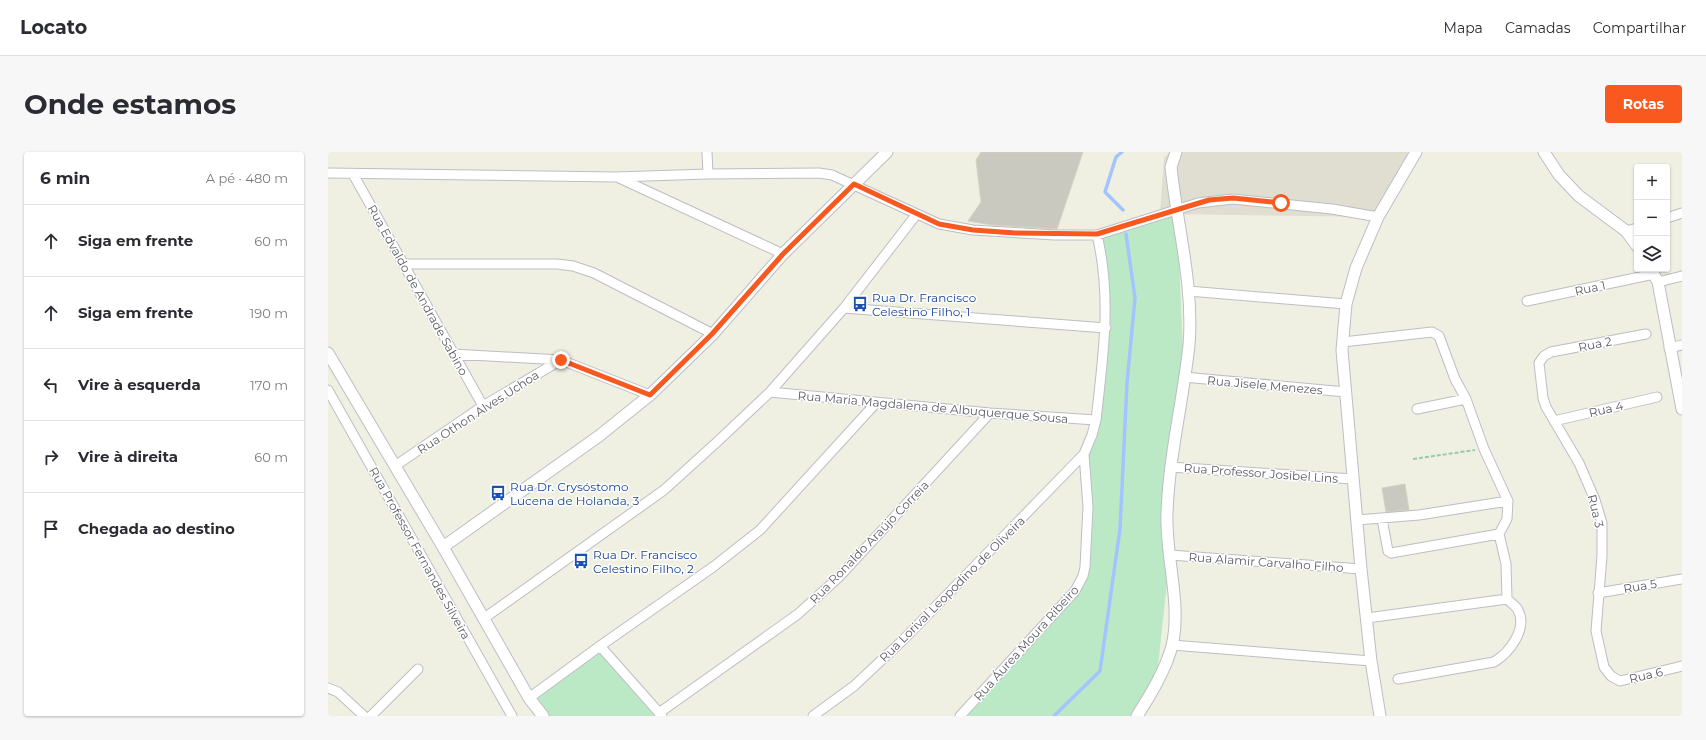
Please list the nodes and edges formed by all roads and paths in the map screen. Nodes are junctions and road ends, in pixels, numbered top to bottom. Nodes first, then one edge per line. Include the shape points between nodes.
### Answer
1 (707, 152) edge
2 (887, 152) edge
3 (1176, 152) edge
4 (1416, 152) edge
5 (1544, 152) edge
6 (328, 173) edge
7 (353, 174) junction
8 (708, 174) junction
9 (616, 177) junction
10 (854, 184) junction
11 (1177, 209) junction
12 (1682, 213) edge
13 (916, 214) junction
14 (1378, 217) junction
15 (1670, 217) edge
16 (1634, 229) edge
17 (1626, 231) junction
18 (1097, 234) junction
19 (1634, 242) edge
20 (783, 254) junction
21 (403, 264) junction
22 (1654, 275) edge
23 (1682, 276) edge
24 (1188, 291) junction
25 (1527, 301) dead end
26 (1346, 304) junction
27 (844, 308) junction
28 (1106, 328) junction
29 (712, 334) junction
30 (1646, 334) dead end
31 (1342, 342) junction
32 (1682, 344) edge
33 (1669, 348) junction
34 (328, 353) edge
35 (453, 354) junction
36 (1544, 356) joint
37 (561, 360) junction
38 (1679, 374) edge
39 (1184, 377) junction
40 (328, 390) edge
41 (770, 392) junction
42 (1346, 392) junction
43 (650, 395) junction
44 (1657, 397) dead end
45 (1466, 399) junction
46 (876, 403) junction
47 (483, 406) junction
48 (1682, 409) edge
49 (1417, 410) dead end
50 (990, 413) junction
51 (1096, 420) junction
52 (1554, 421) junction
53 (1484, 449) junction
54 (1084, 454) junction
55 (1413, 459) dead end
56 (395, 466) junction
57 (1170, 467) junction
58 (1353, 479) junction
59 (1508, 501) junction
60 (1382, 519) junction
61 (1357, 520) junction
62 (1499, 534) junction
63 (444, 547) junction
64 (1170, 555) junction
65 (1361, 569) junction
66 (1682, 579) edge
67 (1598, 593) junction
68 (1507, 598) junction
69 (1367, 618) junction
70 (483, 619) junction
71 (1172, 645) junction
72 (600, 646) junction
73 (1371, 661) junction
74 (1682, 666) edge
75 (418, 669) dead end
76 (1611, 676) joint
77 (1398, 679) dead end
78 (328, 688) edge
79 (529, 698) junction
80 (660, 715) edge
81 (1139, 715) edge
82 (364, 716) edge
83 (371, 716) edge
84 (512, 716) edge
85 (543, 716) edge
86 (813, 716) edge
87 (960, 716) edge
88 (1380, 716) edge

1 - 8 street
2 - 10 street
3 - 11 street via 1171,167
4 - 14 street
5 - 17 street via 1559,175 1579,196
6 - 7 street
7 - 9 street
7 - 21 street, Rua Edvaldo de Andrade Sabino
8 - 9 street
8 - 10 street via 818,174 832,175
9 - 20 street
10 - 13 street
10 - 20 street
11 - 14 street via 1209,200 1233,198
11 - 18 street
11 - 24 street
12 - 15 street
13 - 18 street via 939,224 973,230 1055,235
13 - 27 street
14 - 26 street via 1356,268
16 - 17 street
17 - 19 street
18 - 28 street, Rua Áurea Moura Ribeiro via 1105,276
20 - 29 street
21 - 29 street via 573,266 594,273
21 - 35 street, Rua Edvaldo de Andrade Sabino
22 - 23 street, Rua 1
22 - 25 street, Rua 1
22 - 33 street
24 - 26 street
24 - 39 street via 1189,345
26 - 31 street
27 - 28 street
27 - 41 street
28 - 51 street, Rua Áurea Moura Ribeiro
29 - 43 street
30 - 36 street, Rua 2 via 1551,352
31 - 42 street
31 - 45 street via 1436,333
32 - 33 street
33 - 38 street
34 - 56 street
35 - 37 street
35 - 47 street, Rua Edvaldo de Andrade Sabino
36 - 52 street, Rua 3 via 1539,363 1543,398
37 - 43 street
37 - 47 street, Rua Othon Alves Uchoa
38 - 48 street
39 - 42 street, Rua Jisele Menezes
39 - 57 street
40 - 84 street, Rua Professor Fernandes Silveira
41 - 46 street, Rua Maria Magdalena de Albuquerque Sousa
41 - 70 street via 664,490
42 - 58 street
43 - 63 street via 599,436
44 - 52 street, Rua 4
45 - 49 street
45 - 53 street
46 - 50 street, Rua Maria Magdalena de Albuquerque Sousa
46 - 72 street via 760,530 713,567
47 - 56 street, Rua Othon Alves Uchoa
50 - 51 street, Rua Maria Magdalena de Albuquerque Sousa
50 - 80 street, Rua Ronaldo Araújo Correia via 839,577 814,600
51 - 54 street, Rua Áurea Moura Ribeiro
52 - 67 street, Rua 3 via 1579,463 1602,523
53 - 55 path
53 - 59 street
54 - 86 street, Rua Lorival Leopodino de Oliveira via 903,640 854,686
54 - 87 street, Rua Áurea Moura Ribeiro via 1088,507 1083,576 1075,591
56 - 63 street
57 - 58 street, Rua Professor Josibel Lins
57 - 64 street via 1166,515
58 - 61 street
59 - 60 street
59 - 62 street via 1507,519
60 - 61 street
60 - 62 street via 1388,551 1391,553
61 - 65 street
62 - 68 street via 1506,564
63 - 70 street
64 - 65 street, Rua Alamir Carvalho Filho
64 - 71 street via 1174,620
65 - 69 street
66 - 67 street, Rua 5
67 - 76 street, Rua 3 via 1596,631 1604,667
68 - 69 street
68 - 77 street via 1518,609 1519,628 1517,637 1502,657 1494,662
69 - 73 street
70 - 79 street
71 - 73 street
71 - 81 street via 1156,686
72 - 79 street
72 - 80 street
73 - 88 street
74 - 76 street, Rua 6 via 1620,681
75 - 83 street
78 - 82 street via 338,692
79 - 85 street

